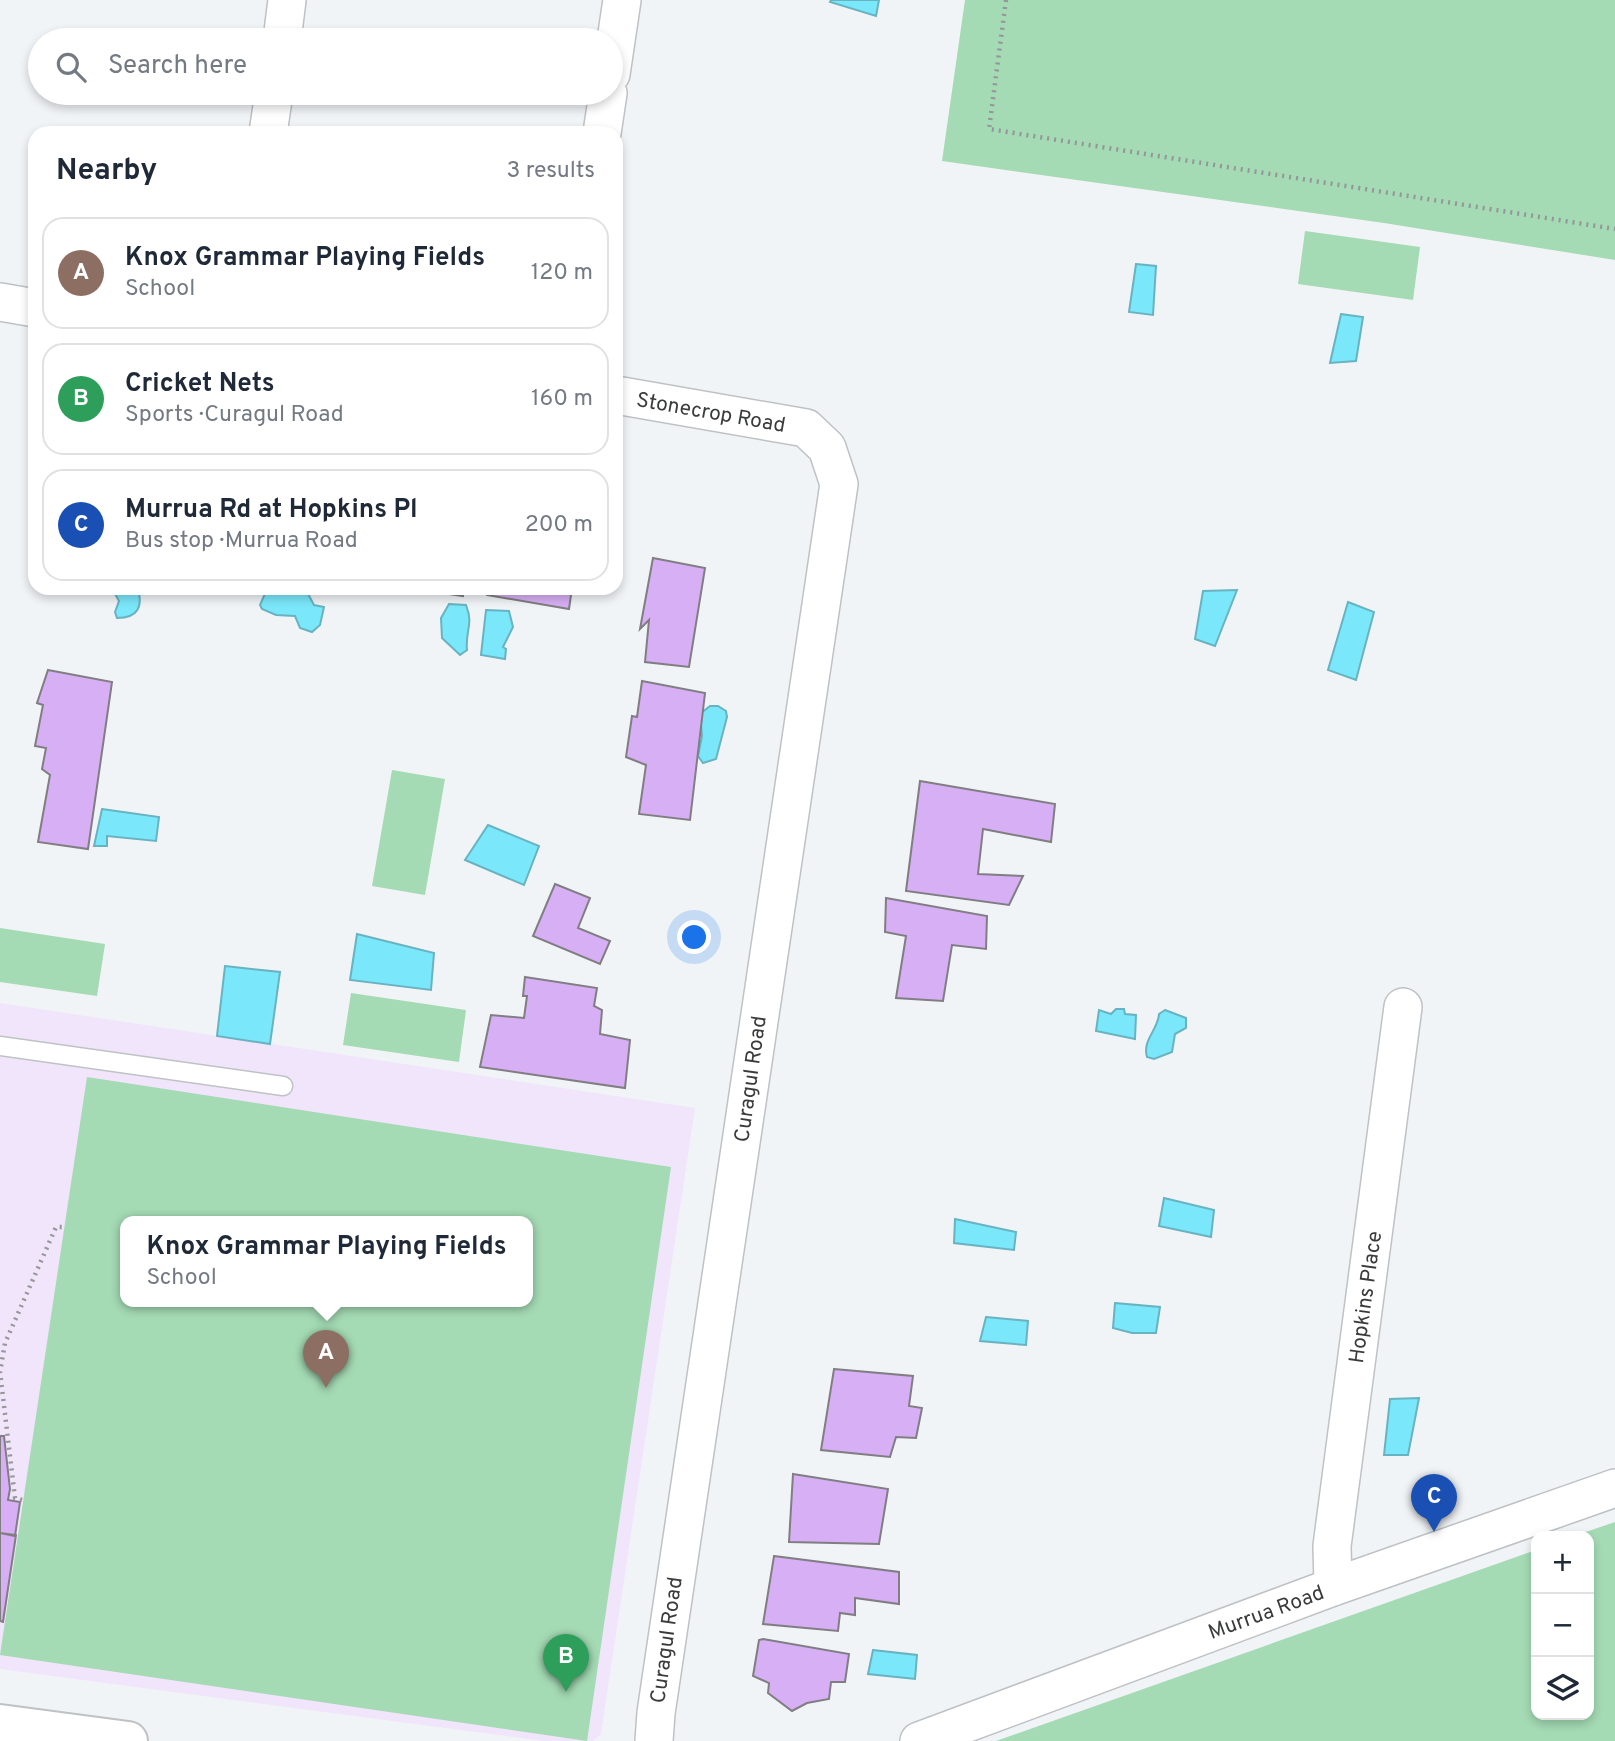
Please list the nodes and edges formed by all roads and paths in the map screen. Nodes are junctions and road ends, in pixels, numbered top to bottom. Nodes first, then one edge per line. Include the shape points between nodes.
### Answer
1 (287, 0) edge
2 (622, 0) edge
3 (1006, 0) edge
4 (284, 28) edge
5 (618, 28) edge
6 (272, 105) edge
7 (606, 105) edge
8 (269, 126) edge
9 (603, 126) edge
10 (1615, 229) edge
11 (0, 302) edge
12 (28, 306) edge
13 (623, 396) edge
14 (806, 428) joint
15 (1403, 1007) dead end
16 (0, 1046) edge
17 (283, 1087) dead end
18 (63, 1227) dead end
19 (3, 1410) edge
20 (1615, 1488) edge
21 (22, 1500) dead end
22 (1333, 1587) junction
23 (0, 1724) edge
24 (128, 1741) edge
25 (654, 1741) edge
26 (919, 1741) edge

1 - 4 street
2 - 5 street
3 - 10 path via 989,129
6 - 8 street
7 - 9 street
11 - 12 street
13 - 14 street, Stonecrop Road
14 - 25 street, Curagul Road via 827,448 839,484
15 - 22 street, Hopkins Place via 1332,1546
16 - 17 lane
18 - 19 path via 56,1227 5,1343 0,1372
19 - 21 path via 15,1498
20 - 22 street, Murrua Road
22 - 26 street, Murrua Road
23 - 24 main road

